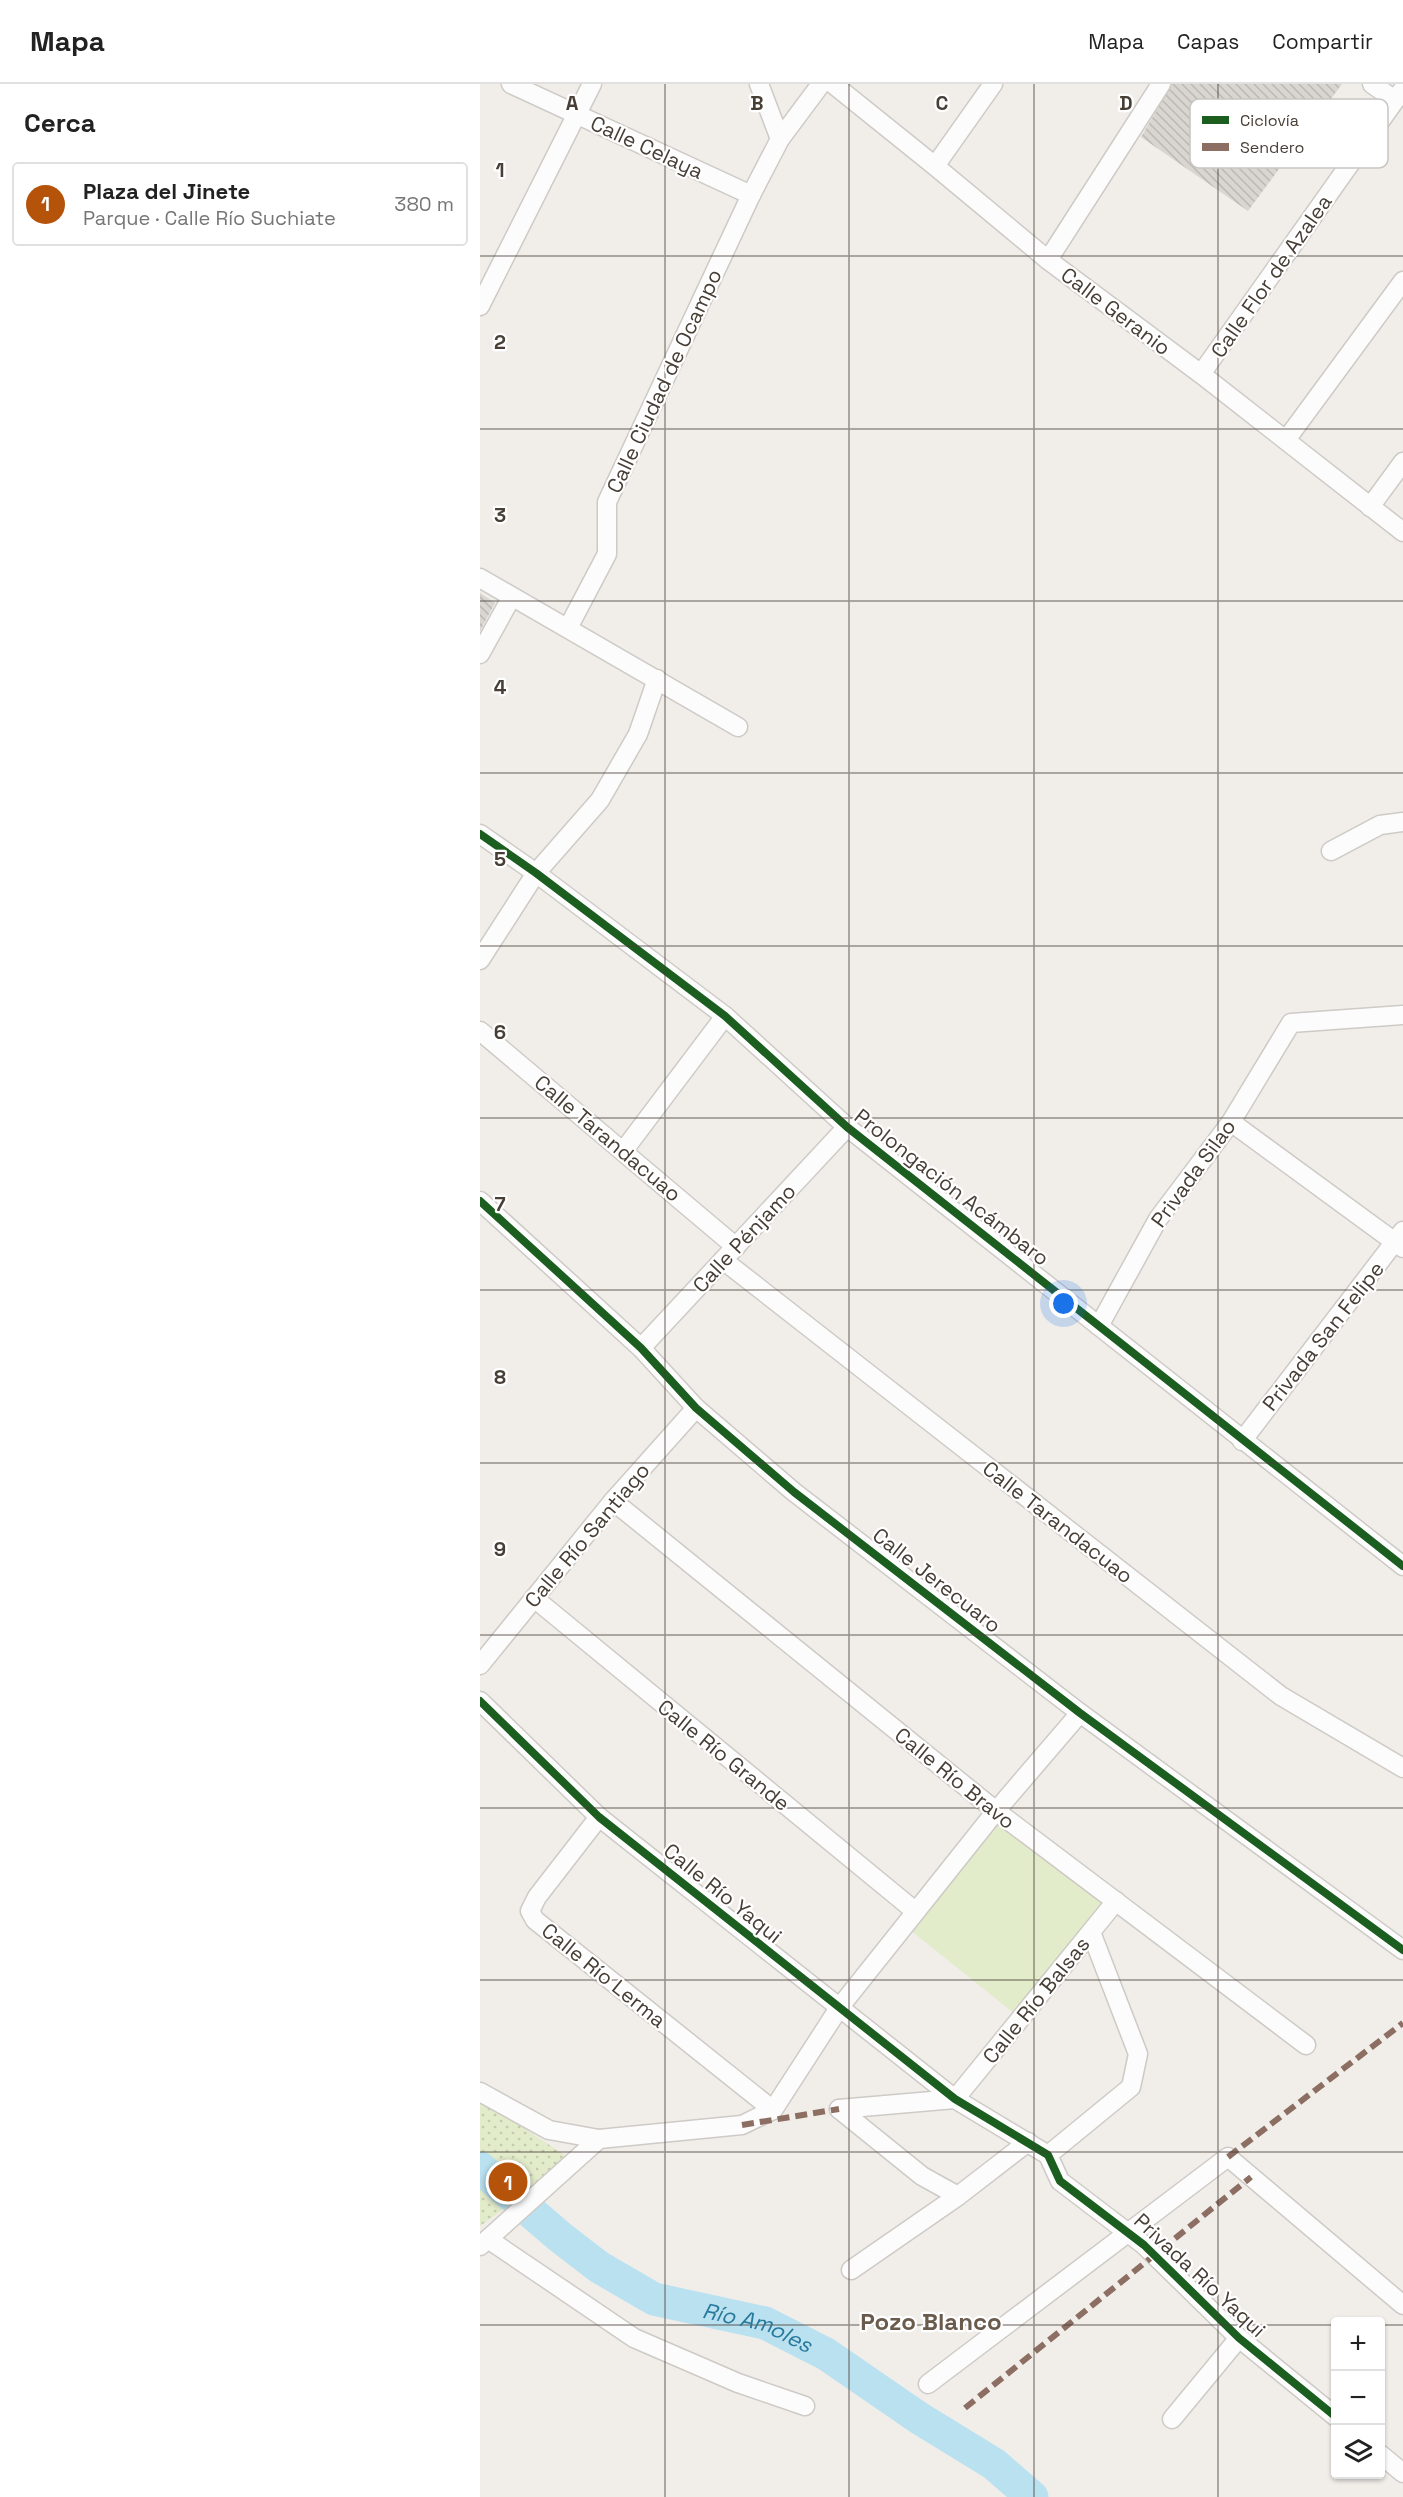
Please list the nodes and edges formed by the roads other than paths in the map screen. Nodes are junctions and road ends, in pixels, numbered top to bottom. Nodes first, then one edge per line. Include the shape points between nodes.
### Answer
1 (511, 84) edge
2 (592, 84) edge
3 (759, 84) edge
4 (820, 84) edge
5 (833, 84) edge
6 (993, 84) edge
7 (1161, 84) edge
8 (1372, 84) edge
9 (1399, 95) edge
10 (1388, 110) edge
11 (577, 115) junction
12 (780, 139) junction
13 (935, 166) junction
14 (1347, 168) edge
15 (751, 195) junction
16 (1048, 260) junction
17 (1403, 281) edge
18 (480, 306) edge
19 (1201, 374) junction
20 (1286, 440) junction
21 (1403, 462) edge
22 (1370, 507) junction
23 (1403, 532) edge
24 (480, 578) edge
25 (512, 598) junction
26 (568, 628) junction
27 (480, 654) edge
28 (657, 680) junction
29 (738, 727) dead end
30 (1403, 822) edge
31 (480, 834) edge
32 (1331, 851) dead end
33 (536, 873) junction
34 (480, 960) edge
35 (1403, 1015) edge
36 (725, 1016) junction
37 (480, 1031) edge
38 (1231, 1122) junction
39 (847, 1127) junction
40 (624, 1150) junction
41 (480, 1201) edge
42 (1400, 1240) edge
43 (736, 1247) junction
44 (723, 1260) junction
45 (1099, 1326) junction
46 (641, 1348) junction
47 (696, 1407) junction
48 (1242, 1441) junction
49 (613, 1501) junction
50 (1403, 1566) edge
51 (534, 1598) junction
52 (480, 1665) edge
53 (480, 1701) edge
54 (1080, 1713) junction
55 (1403, 1768) edge
56 (996, 1811) junction
57 (599, 1817) junction
58 (1116, 1901) junction
59 (915, 1911) junction
60 (1091, 1932) junction
61 (1403, 1950) edge
62 (839, 2008) junction
63 (1306, 2044) dead end
64 (480, 2092) edge
65 (955, 2099) junction
66 (773, 2110) junction
67 (599, 2139) junction
68 (1028, 2142) junction
69 (1048, 2155) junction
70 (958, 2196) junction
71 (1129, 2233) junction
72 (484, 2243) edge
73 (851, 2270) dead end
74 (1403, 2305) edge
75 (1239, 2338) junction
76 (928, 2384) dead end
77 (805, 2406) dead end
78 (1331, 2414) edge
79 (1172, 2419) dead end
80 (1385, 2458) edge
81 (1403, 2473) edge

1 - 11 street, Calle Celaya
2 - 11 street
3 - 12 street
4 - 12 street, Calle Ciudad de Ocampo
5 - 13 street, Calle Geranio
6 - 13 street
7 - 16 street
8 - 9 street
9 - 10 street, Calle Flor de Azalea
11 - 15 street, Calle Celaya
11 - 18 street
12 - 15 street, Calle Ciudad de Ocampo
13 - 16 street, Calle Geranio
14 - 19 street, Calle Flor de Azalea
15 - 26 street, Calle Ciudad de Ocampo via 607,502 607,554
16 - 19 street, Calle Geranio
17 - 20 street
19 - 20 street, Calle Geranio
20 - 22 street, Calle Geranio
21 - 22 street
22 - 23 street, Calle Geranio
24 - 25 street
25 - 26 street
25 - 27 street
26 - 28 street
28 - 29 street
28 - 33 street via 639,734 600,800
30 - 32 street via 1380,825
31 - 33 street, Prolongación Acámbaro
33 - 34 street
33 - 36 street, Prolongación Acámbaro
35 - 38 street, Privada Silao via 1291,1023
36 - 39 street, Prolongación Acámbaro
36 - 40 street
37 - 40 street, Calle Tarandacuao
38 - 42 street
38 - 45 street, Privada Silao via 1158,1219
39 - 43 street, Calle Pénjamo
39 - 45 street, Prolongación Acámbaro
40 - 43 street, Calle Tarandacuao
41 - 46 street, Calle Jerecuaro
42 - 48 street, Privada San Felipe
43 - 44 street, Calle Pénjamo
44 - 46 street, Calle Pénjamo
44 - 55 street, Calle Tarandacuao via 1281,1696
45 - 48 street, Prolongación Acámbaro
46 - 47 street, Calle Jerecuaro
47 - 49 street, Calle Río Santiago
47 - 54 street, Calle Jerecuaro via 794,1491
48 - 50 street, Prolongación Acámbaro
49 - 51 street, Calle Río Santiago
49 - 56 street, Calle Río Bravo
51 - 52 street, Calle Río Santiago
51 - 59 street, Calle Río Grande
53 - 57 street, Calle Río Yaqui
54 - 56 street
54 - 61 street, Calle Jerecuaro
56 - 58 street, Calle Río Bravo
56 - 59 street
57 - 62 street, Calle Río Yaqui
57 - 66 street, Calle Río Lerma via 537,1897 530,1911 535,1920
58 - 60 street, Calle Río Balsas
58 - 63 street, Calle Río Bravo
59 - 62 street
60 - 65 street, Calle Río Balsas
60 - 69 street via 1138,2054 1131,2087
62 - 65 street, Calle Río Yaqui
62 - 66 street
64 - 67 street via 549,2130
65 - 68 street
65 - 70 street via 839,2109 922,2176
66 - 67 street via 742,2125
67 - 72 street
68 - 69 street
68 - 70 street
69 - 71 street, Privada Río Yaqui via 1060,2181
70 - 73 street
71 - 74 street via 1228,2157
71 - 75 street, Privada Río Yaqui
71 - 76 street
72 - 77 street via 634,2338 738,2383
75 - 78 street, Privada Río Yaqui
75 - 79 street
80 - 81 street

